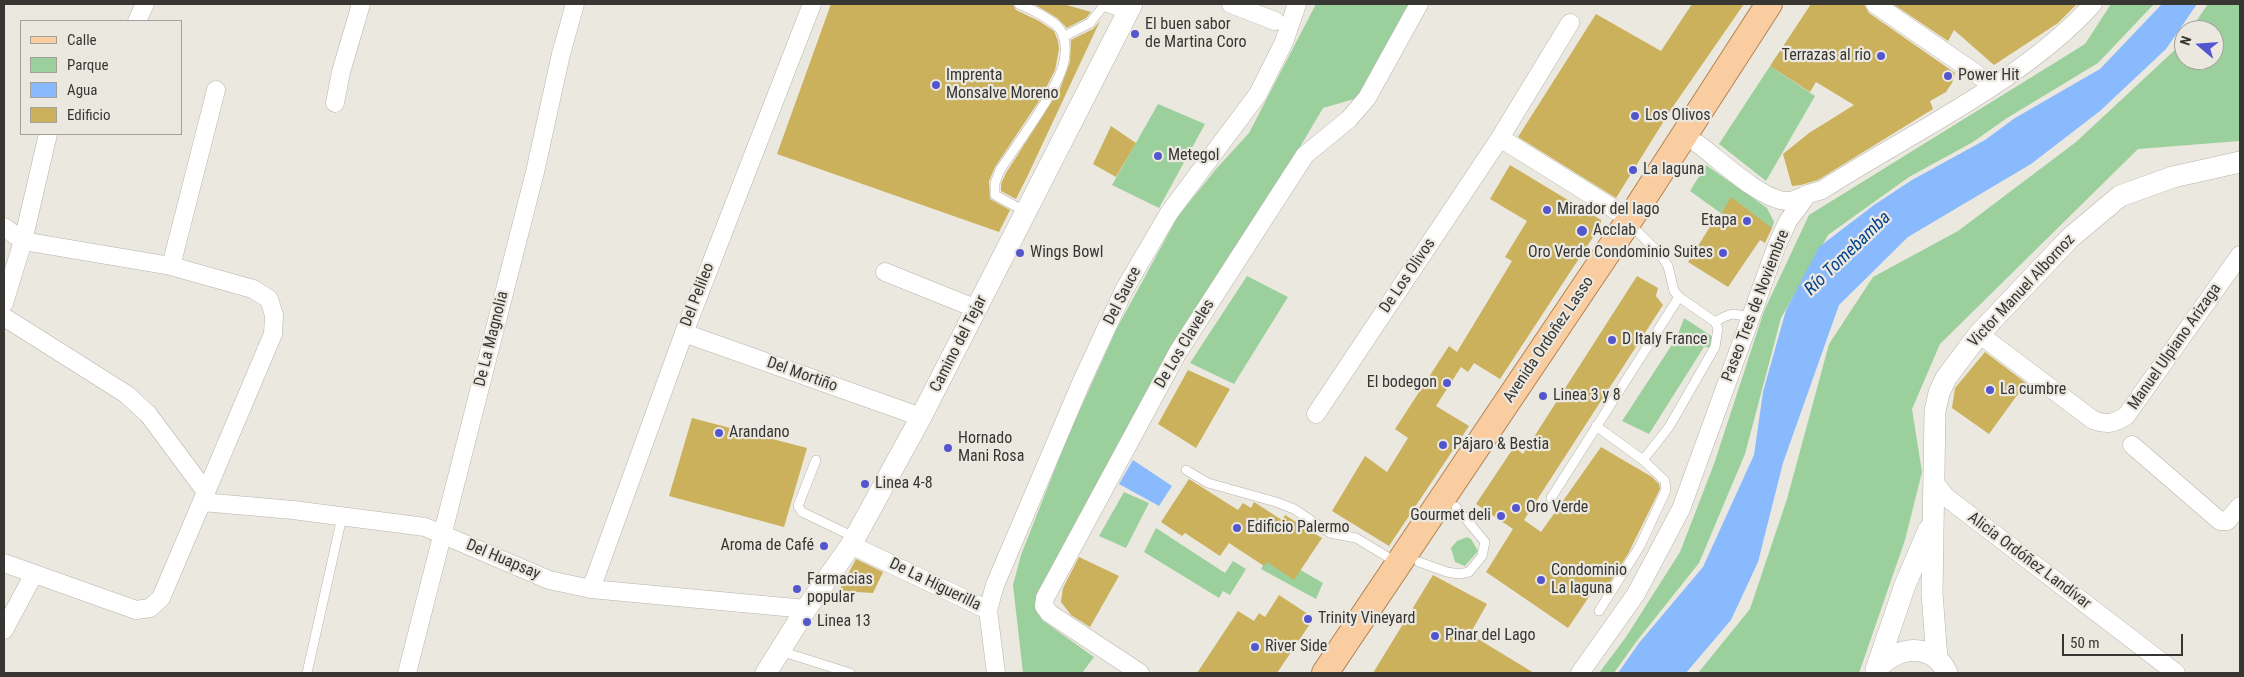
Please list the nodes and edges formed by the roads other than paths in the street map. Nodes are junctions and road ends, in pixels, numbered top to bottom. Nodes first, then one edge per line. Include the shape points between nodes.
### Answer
1 (145, 4) edge
2 (361, 4) edge
3 (575, 4) edge
4 (812, 4) edge
5 (1019, 4) edge
6 (1105, 4) edge
7 (1231, 4) edge
8 (1298, 4) edge
9 (1419, 4) edge
10 (1769, 4) edge
11 (1788, 4) edge
12 (1875, 4) edge
13 (2093, 4) edge
14 (1124, 6) edge
15 (137, 20) edge
16 (1275, 21) dead end
17 (1570, 23) dead end
18 (1063, 37) junction
19 (1994, 86) junction
20 (216, 90) dead end
21 (335, 103) dead end
22 (48, 135) edge
23 (1500, 138) junction
24 (1698, 144) junction
25 (2240, 162) edge
26 (1808, 194) junction
27 (1026, 212) junction
28 (1634, 226) junction
29 (4, 227) edge
30 (23, 241) junction
31 (2240, 255) edge
32 (171, 266) junction
33 (886, 272) dead end
34 (1679, 297) junction
35 (4, 303) edge
36 (977, 309) junction
37 (4, 317) edge
38 (1749, 318) junction
39 (1715, 322) junction
40 (684, 333) junction
41 (1979, 334) junction
42 (1316, 414) dead end
43 (921, 418) junction
44 (1596, 426) junction
45 (2132, 445) dead end
46 (816, 460) dead end
47 (1643, 460) junction
48 (1186, 470) dead end
49 (1933, 481) junction
50 (204, 497) junction
51 (1551, 498) dead end
52 (2240, 506) edge
53 (1456, 507) junction
54 (342, 517) junction
55 (1932, 522) junction
56 (442, 534) junction
57 (853, 541) junction
58 (4, 563) edge
59 (1409, 563) junction
60 (34, 574) junction
61 (591, 589) junction
62 (806, 610) junction
63 (988, 610) junction
64 (1599, 611) dead end
65 (4, 630) edge
66 (780, 651) junction
67 (1945, 669) edge
68 (1876, 671) edge
69 (995, 672) edge
70 (307, 673) edge
71 (407, 673) edge
72 (766, 673) edge
73 (850, 673) edge
74 (1140, 673) edge
75 (1325, 673) edge
76 (1346, 673) edge
77 (1580, 673) edge
78 (2176, 673) edge

1 - 15 street
2 - 21 street via 340,72
3 - 56 street, De La Magnolia via 533,182
4 - 40 street, Del Pelileo
5 - 18 lane via 1060,29
6 - 18 lane via 1090,23
7 - 16 street
8 - 63 street, Del Sauce via 1284,42 1258,94 1169,213 1124,290 1081,383
9 - 74 street, De Los Claveles via 1366,98 1349,119 1305,155 1178,352 1045,598 1044,606 1049,613
10 - 28 main road, Avenida Ordoñez Lasso
11 - 24 main road, Avenida Ordoñez Lasso
12 - 19 street
13 - 19 street via 2054,42
14 - 27 street, Camino del Tejar
17 - 23 street, De Los Olivos
18 - 27 lane via 1066,46 1064,62 1054,85 995,183 995,195
19 - 26 street via 1822,190
20 - 32 street
22 - 30 street
23 - 28 street
23 - 42 street, De Los Olivos
24 - 26 street via 1751,186 1772,198 1788,202
24 - 28 main road, Avenida Ordoñez Lasso
25 - 41 street, Victor Manuel Albornoz via 2173,177 2120,196 2070,238
26 - 38 street, Paseo Tres de Noviembre via 1788,221
27 - 36 street, Camino del Tejar
28 - 34 lane via 1668,266 1674,291
28 - 53 main road, Avenida Ordoñez Lasso
28 - 59 main road, Avenida Ordoñez Lasso
29 - 30 street
30 - 32 street
30 - 35 street
31 - 41 street, Manuel Ulpiano Arizaga via 2126,416 2114,423 2093,420
32 - 50 street via 254,290 269,299 274,315 273,334
33 - 36 street
34 - 39 lane
34 - 44 lane
36 - 43 street, Camino del Tejar
37 - 50 street via 126,394 148,414
38 - 39 lane via 1728,314
38 - 77 street, Paseo Tres de Noviembre via 1681,509 1636,594
39 - 47 lane via 1718,328 1715,346 1670,427
40 - 43 street, Del Mortiño
40 - 61 street, Del Pelileo
41 - 49 street, Victor Manuel Albornoz via 1946,378 1939,393 1935,411
43 - 57 street, Camino del Tejar
44 - 47 lane
44 - 51 lane
45 - 52 street via 2220,521 2227,521
46 - 57 lane via 798,506 802,512
47 - 64 lane via 1665,481 1666,490 1640,546
48 - 59 lane via 1208,483 1294,509 1330,533 1356,538
49 - 55 street, Victor Manuel Albornoz
49 - 78 street, Alicia Ordóñez Landívar via 1946,497
50 - 54 street, Del Huapsay
50 - 60 street via 162,598 150,608 136,610
53 - 59 main road, Avenida Ordoñez Lasso
53 - 59 lane via 1486,542 1476,565 1469,572 1459,574
54 - 56 street, Del Huapsay via 402,523
54 - 70 lane
55 - 67 street, Victor Manuel Albornoz via 1932,594
55 - 68 street, Victor Manuel Albornoz via 1905,585
56 - 61 street, Del Huapsay via 549,580
56 - 71 street, De La Magnolia
57 - 62 street, Camino del Tejar
57 - 63 street, De La Higuerilla
58 - 60 street
59 - 75 main road, Avenida Ordoñez Lasso
59 - 76 main road, Avenida Ordoñez Lasso
60 - 65 street
61 - 62 street, Del Huapsay
62 - 66 street, Camino del Tejar
63 - 69 street, De La Higuerilla
66 - 72 street, Camino del Tejar
66 - 73 lane
67 - 68 street, Victor Manuel Albornoz via 1926,653 1904,650 1893,654

